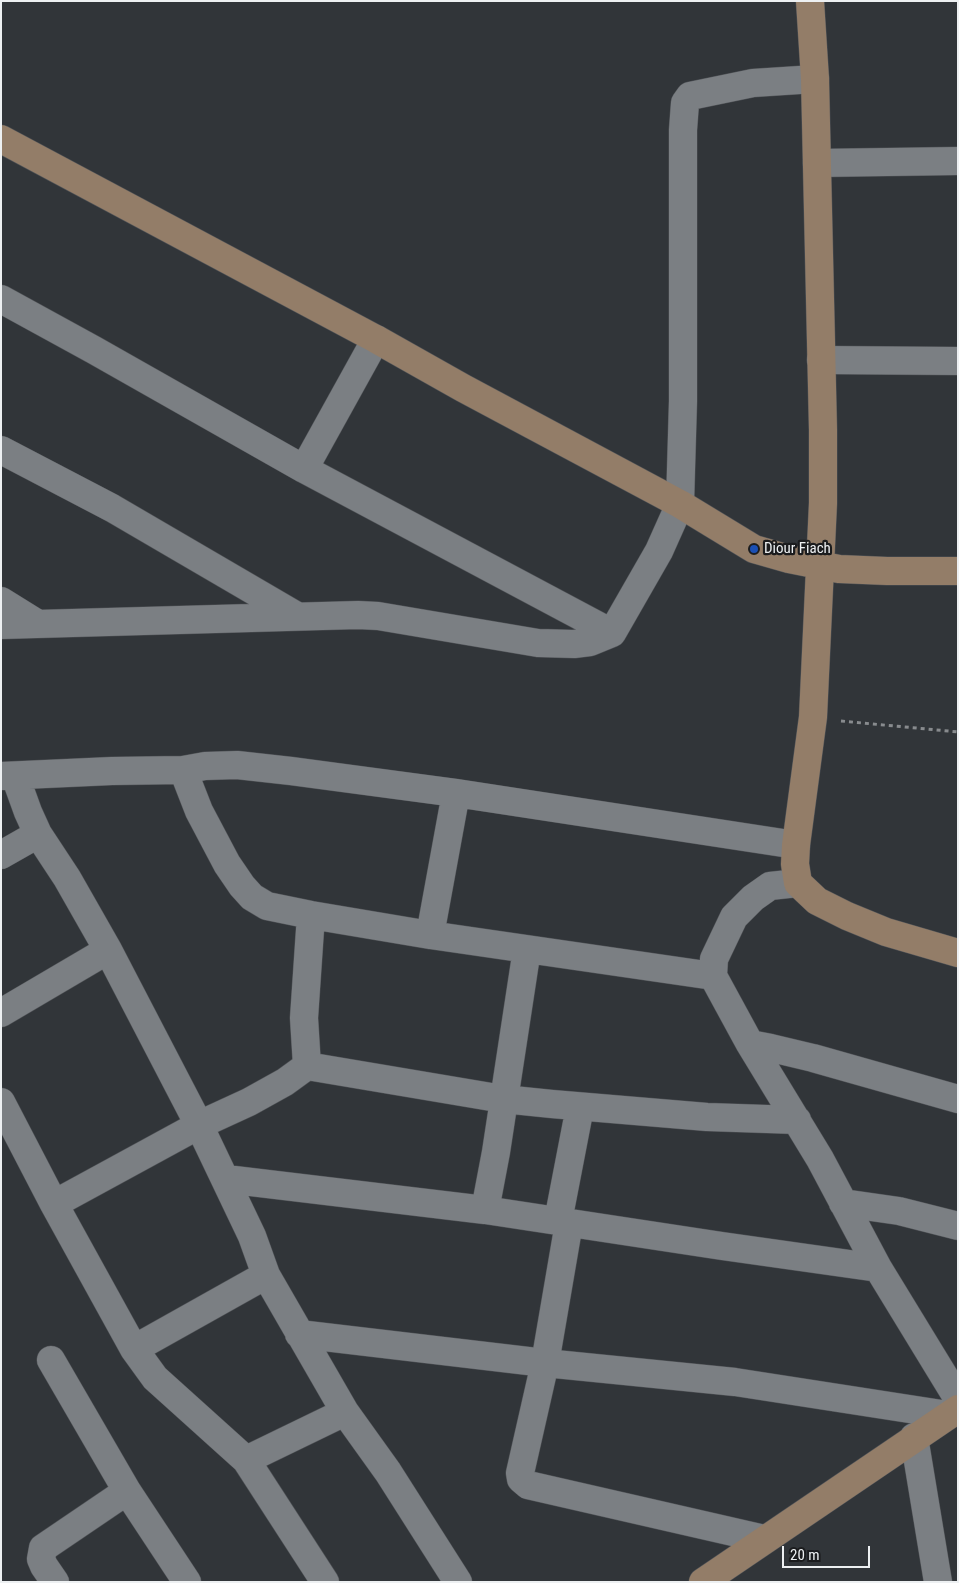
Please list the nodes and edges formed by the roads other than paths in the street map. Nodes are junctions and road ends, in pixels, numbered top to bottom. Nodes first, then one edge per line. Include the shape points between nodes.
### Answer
1 (810, 1) edge
2 (815, 79) junction
3 (1, 139) edge
4 (958, 161) edge
5 (817, 163) junction
6 (1, 299) edge
7 (376, 339) junction
8 (821, 360) junction
9 (958, 361) edge
10 (1, 450) edge
11 (304, 469) junction
12 (680, 504) junction
13 (820, 565) junction
14 (958, 571) edge
15 (1, 601) edge
16 (297, 616) junction
17 (38, 624) junction
18 (1, 625) edge
19 (612, 633) junction
20 (182, 770) junction
21 (8, 776) edge
22 (456, 793) junction
23 (38, 834) junction
24 (796, 845) junction
25 (1, 855) edge
26 (798, 883) junction
27 (310, 915) junction
28 (430, 935) junction
29 (527, 949) junction
30 (108, 950) junction
31 (958, 953) edge
32 (713, 976) junction
33 (1, 1013) edge
34 (750, 1044) junction
35 (307, 1066) junction
36 (503, 1099) junction
37 (958, 1099) edge
38 (1, 1102) edge
39 (580, 1107) junction
40 (797, 1120) junction
41 (199, 1125) junction
42 (226, 1179) junction
43 (843, 1203) junction
44 (54, 1204) junction
45 (485, 1210) junction
46 (563, 1222) junction
47 (958, 1226) edge
48 (878, 1268) junction
49 (266, 1275) junction
50 (299, 1334) junction
51 (134, 1348) junction
52 (51, 1360) dead end
53 (545, 1363) junction
54 (955, 1407) edge
55 (345, 1412) junction
56 (914, 1437) junction
57 (246, 1460) junction
58 (127, 1491) junction
59 (764, 1539) junction
60 (55, 1582) edge
61 (188, 1582) edge
62 (325, 1582) edge
63 (458, 1582) edge
64 (703, 1582) edge
65 (938, 1582) edge

1 - 2 street
2 - 5 street
2 - 12 street via 753,83 690,96 686,103 683,130 684,401
3 - 7 street
4 - 5 street
5 - 8 street
6 - 11 street
7 - 11 street
7 - 12 street
8 - 9 street
8 - 13 street via 823,494
10 - 16 street via 112,508
11 - 19 street
12 - 13 street via 754,550
12 - 19 street via 659,552
13 - 14 street via 860,570
13 - 24 street via 813,717
15 - 17 street
16 - 17 street
16 - 19 street via 378,616 538,643 590,642
17 - 18 street
20 - 21 street
20 - 22 street via 237,765
20 - 27 street via 199,810 242,886 267,906
21 - 23 street
22 - 24 street
22 - 28 street
23 - 25 street
23 - 30 street
24 - 26 street
26 - 31 street via 817,901 847,916 886,932
26 - 32 street via 770,886 734,917 714,959
27 - 28 street
27 - 35 street via 304,1018
28 - 29 street
29 - 32 street
29 - 36 street
30 - 33 street
30 - 41 street
32 - 34 street
34 - 37 street
34 - 40 street
35 - 36 street
35 - 41 street via 256,1098
36 - 39 street
36 - 45 street
38 - 44 street
39 - 40 street
39 - 46 street
40 - 43 street
41 - 42 street
41 - 44 street
42 - 45 street
42 - 49 street
43 - 47 street via 899,1211
43 - 48 street
44 - 51 street
45 - 46 street
46 - 48 street
46 - 53 street
48 - 54 street
49 - 50 street
49 - 51 street
50 - 53 street
50 - 55 street
51 - 57 street via 155,1378
52 - 58 street
53 - 54 street
53 - 59 street via 520,1474 523,1482
54 - 56 street
55 - 57 street
55 - 63 street via 388,1472
56 - 59 street
56 - 65 street
57 - 62 street
58 - 60 street via 43,1548 41,1559
58 - 61 street
59 - 64 street

